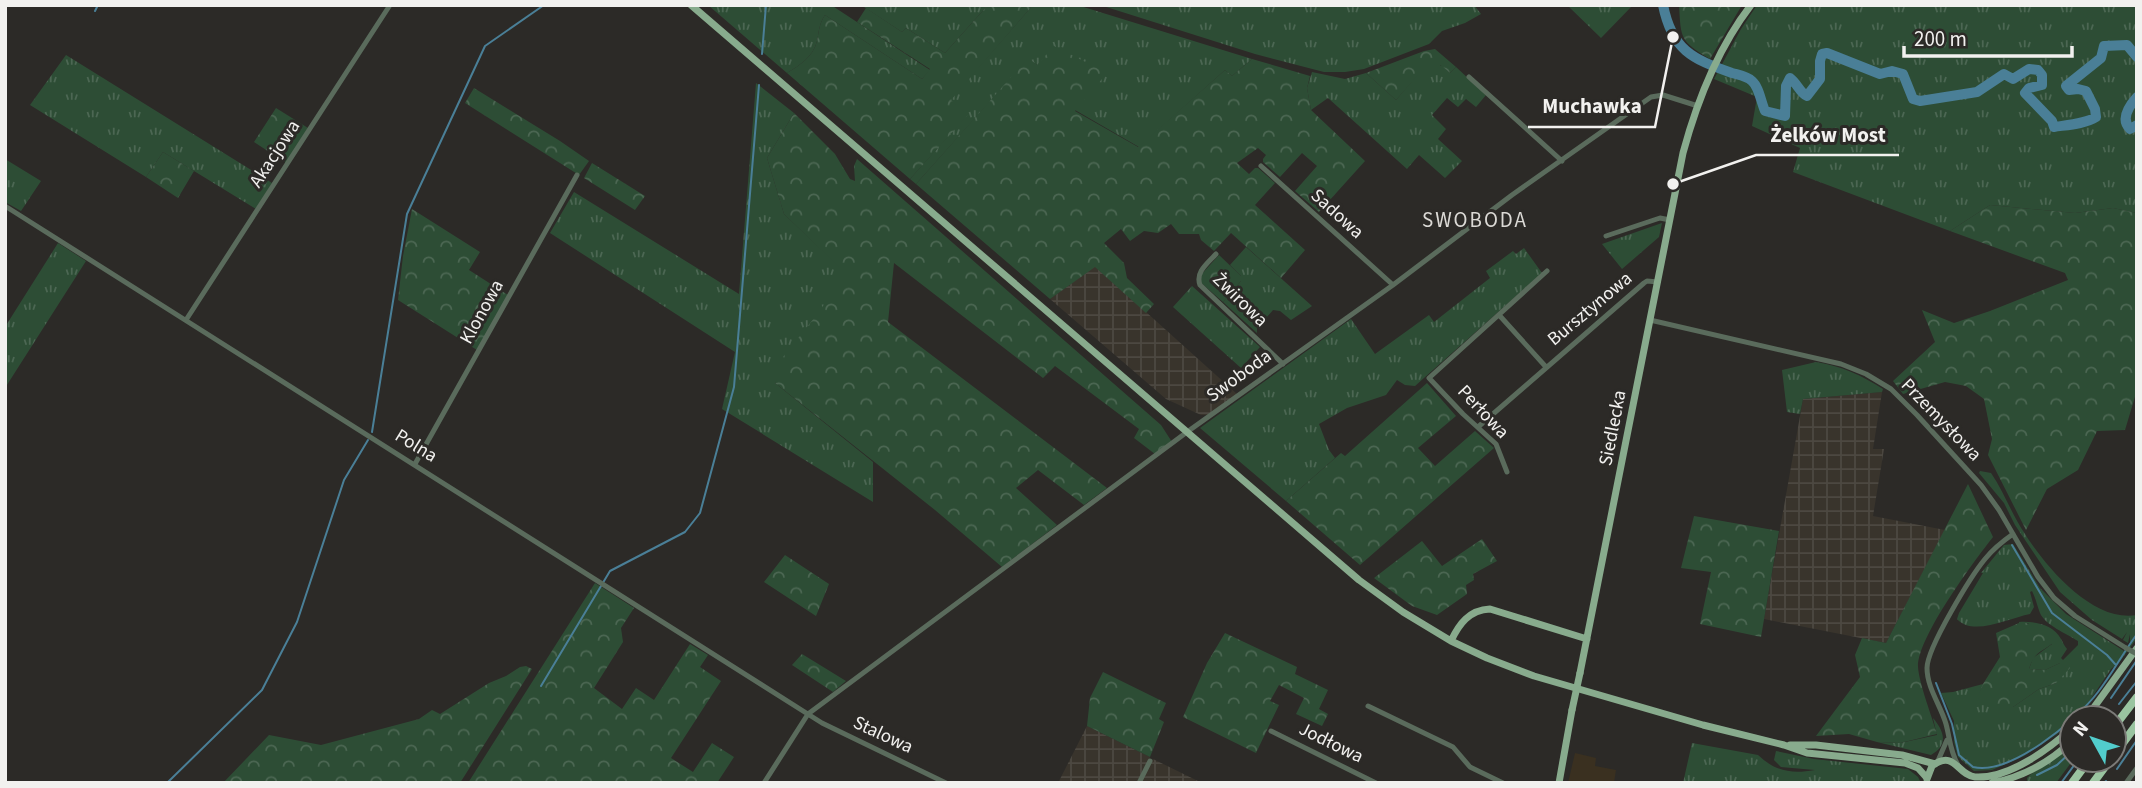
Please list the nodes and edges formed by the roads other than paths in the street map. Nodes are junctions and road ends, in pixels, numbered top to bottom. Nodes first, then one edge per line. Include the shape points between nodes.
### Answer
1 (390, 5) edge
2 (691, 5) edge
3 (1751, 5) edge
4 (1469, 77) dead end
5 (1698, 106) junction
6 (1562, 161) junction
7 (1261, 166) dead end
8 (577, 175) dead end
9 (5, 206) edge
10 (1670, 220) junction
11 (1606, 236) dead end
12 (1216, 254) dead end
13 (1547, 271) dead end
14 (1658, 282) junction
15 (1393, 285) junction
16 (1500, 316) junction
17 (186, 320) junction
18 (1650, 320) junction
19 (1283, 364) junction
20 (1546, 368) junction
21 (1478, 427) junction
22 (1187, 432) junction
23 (415, 464) junction
24 (1507, 472) dead end
25 (2013, 534) junction
26 (1587, 639) junction
27 (1451, 641) junction
28 (2137, 648) edge
29 (2137, 654) edge
30 (2096, 704) edge
31 (1368, 706) dead end
32 (808, 714) junction
33 (1271, 731) dead end
34 (1948, 737) junction
35 (2058, 740) edge
36 (1784, 745) junction
37 (2058, 753) edge
38 (1150, 761) dead end
39 (1936, 763) junction
40 (1960, 768) junction
41 (2137, 768) edge
42 (1927, 780) edge
43 (764, 783) edge
44 (946, 783) edge
45 (1139, 783) edge
46 (1376, 783) edge
47 (1503, 783) edge
48 (1559, 783) edge
49 (1964, 783) edge
50 (1992, 783) edge
51 (2126, 783) edge

1 - 17 street, Akacjowa
2 - 22 main road
3 - 5 main road, Siedlecka via 1720,54
4 - 6 street
5 - 6 street, Swoboda via 1654,96
5 - 10 main road, Siedlecka
6 - 15 street, Swoboda
7 - 15 street, Sadowa
8 - 23 street, Klonowa
9 - 17 street, Polna
10 - 11 street via 1660,218
10 - 14 main road, Siedlecka
12 - 19 street, Żwirowa via 1199,273 1200,285
13 - 16 street
14 - 18 main road, Siedlecka
14 - 20 street, Bursztynowa via 1644,283
15 - 19 street, Swoboda
16 - 20 street, Bursztynowa
16 - 21 street, Perłowa via 1429,378
17 - 23 street, Polna
18 - 25 street, Przemysłowa via 1841,364 1875,379 1891,389 1968,470
18 - 26 main road, Siedlecka
19 - 22 street, Swoboda
20 - 21 street, Bursztynowa
21 - 24 street, Perłowa via 1496,444
22 - 27 main road via 1359,580
22 - 32 street, Swoboda
23 - 32 street, Polna
25 - 29 street, Przemysłowa, bridge via 2054,598
25 - 34 street via 1975,572 1930,652 1928,676
26 - 27 main road via 1490,609 1470,614
26 - 48 main road, Siedlecka, bridge
27 - 36 main road via 1556,683
28 - 30 main road
31 - 47 street via 1453,747 1470,767
32 - 43 street
32 - 44 street, Stalowa
33 - 46 street, Jodłowa
34 - 39 street
34 - 40 street
35 - 40 main road via 2015,767 1976,777
36 - 39 main road via 1870,751
36 - 42 main road via 1807,753 1905,764 1918,768
37 - 50 main road via 2035,768
38 - 45 street
39 - 40 main road via 1948,761
39 - 42 main road
40 - 49 main road
41 - 51 street

